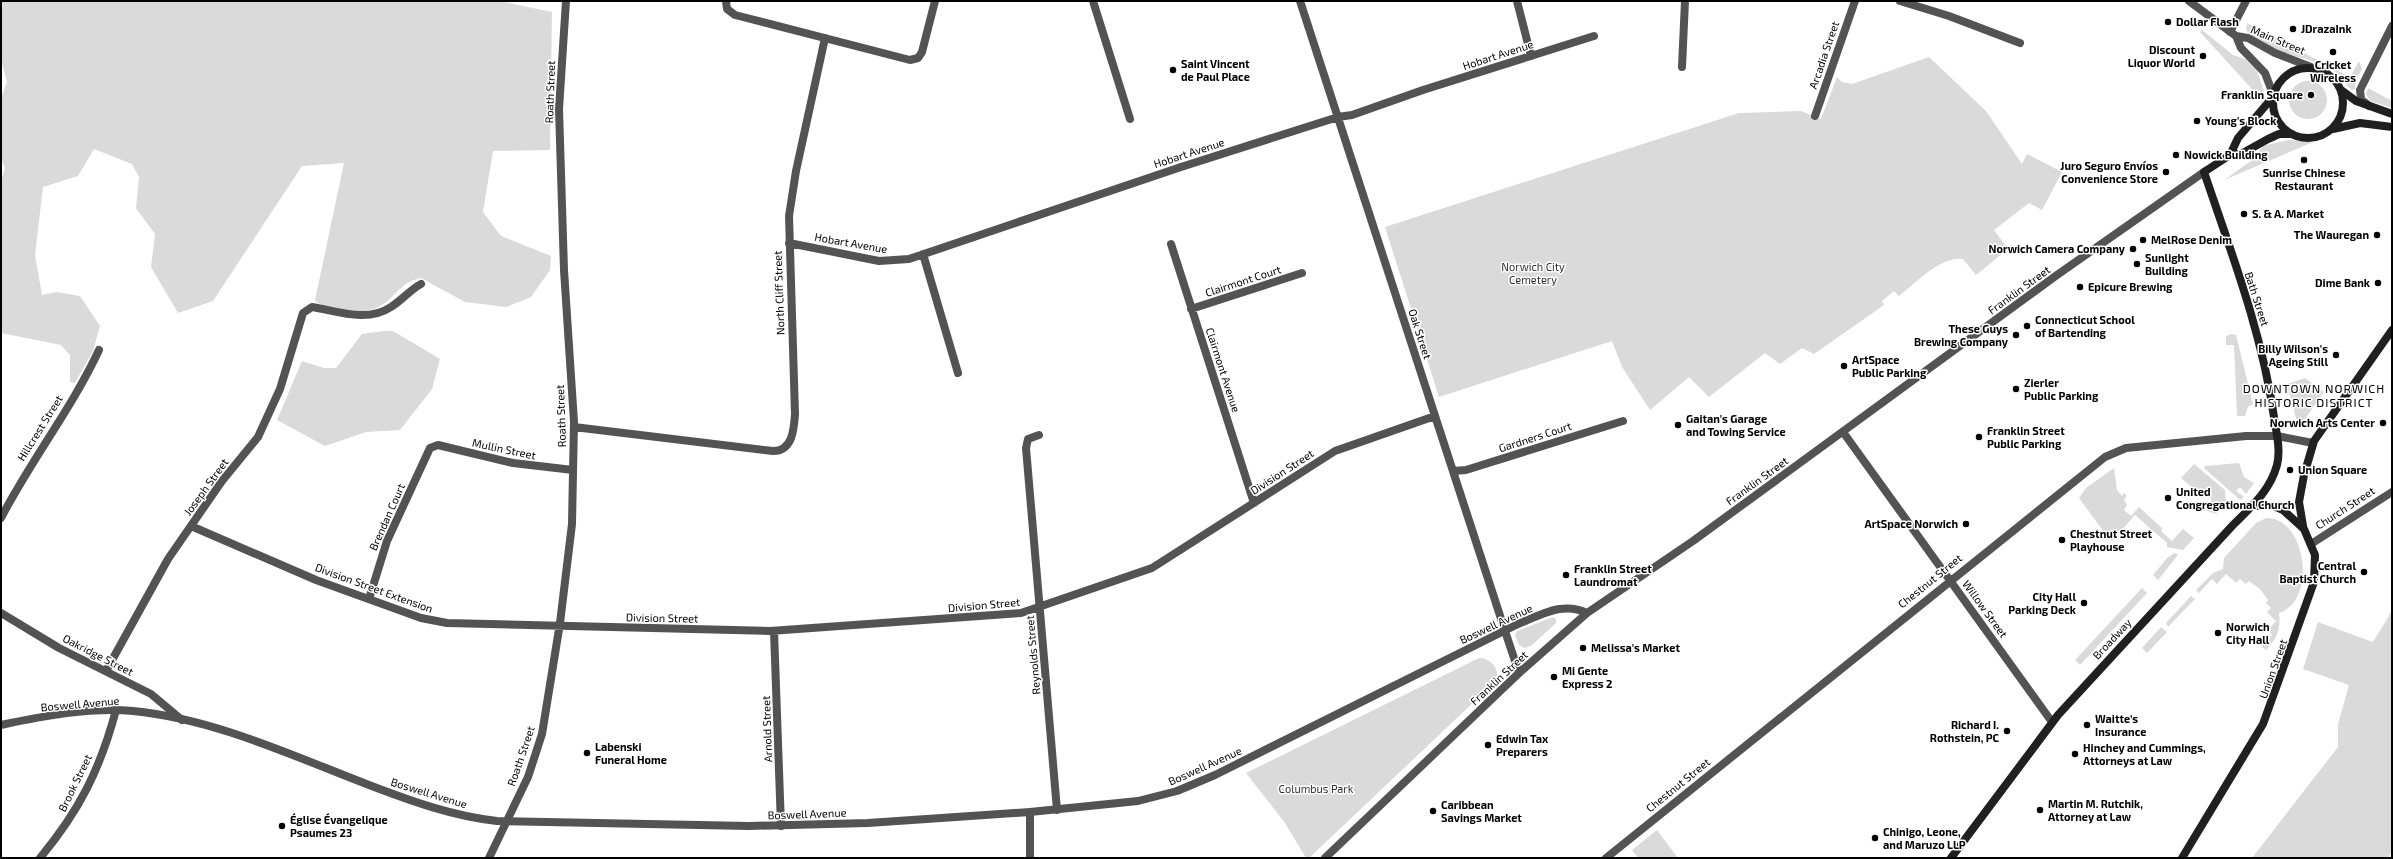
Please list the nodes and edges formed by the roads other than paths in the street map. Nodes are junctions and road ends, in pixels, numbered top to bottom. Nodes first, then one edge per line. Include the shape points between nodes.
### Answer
1 (566, 1) edge
2 (726, 1) edge
3 (935, 1) edge
4 (1093, 1) edge
5 (1300, 1) edge
6 (1517, 1) edge
7 (1685, 1) edge
8 (1855, 1) edge
9 (1900, 1) edge
10 (2189, 1) edge
11 (2246, 1) edge
12 (2392, 26) edge
13 (2233, 34) junction
14 (1594, 36) dead end
15 (825, 38) junction
16 (2020, 43) dead end
17 (1531, 56) junction
18 (1682, 67) dead end
19 (2311, 67) junction
20 (2341, 90) junction
21 (2273, 96) junction
22 (2369, 107) junction
23 (2392, 114) edge
24 (1815, 116) dead end
25 (1338, 117) junction
26 (1130, 119) dead end
27 (2392, 127) edge
28 (2329, 131) junction
29 (2292, 134) junction
30 (2230, 155) junction
31 (2204, 172) junction
32 (789, 243) junction
33 (1171, 244) dead end
34 (923, 254) junction
35 (1302, 273) dead end
36 (421, 284) dead end
37 (1192, 309) junction
38 (2392, 330) edge
39 (99, 350) dead end
40 (958, 373) dead end
41 (1435, 416) junction
42 (1623, 421) dead end
43 (574, 427) junction
44 (1843, 432) junction
45 (1039, 435) dead end
46 (2277, 436) junction
47 (2314, 443) junction
48 (432, 447) joint
49 (573, 470) junction
50 (1453, 471) junction
51 (2392, 492) edge
52 (1254, 503) junction
53 (2253, 506) junction
54 (1, 518) edge
55 (191, 526) junction
56 (2304, 529) junction
57 (2311, 544) junction
58 (1950, 580) junction
59 (369, 599) junction
60 (1040, 607) junction
61 (1, 613) edge
62 (1587, 613) junction
63 (559, 627) junction
64 (1505, 630) junction
65 (774, 631) junction
66 (106, 671) junction
67 (1519, 674) junction
68 (116, 710) junction
69 (182, 720) junction
70 (2052, 722) junction
71 (1, 725) edge
72 (1057, 810) junction
73 (1030, 812) junction
74 (505, 822) junction
75 (781, 826) junction
76 (40, 858) edge
77 (489, 858) edge
78 (1030, 858) edge
79 (1325, 858) edge
80 (1606, 858) edge
81 (1951, 858) edge
82 (2182, 858) edge

1 - 43 street, Roath Street via 559,109 564,270
2 - 15 street via 731,14
3 - 15 street via 922,52 914,60
4 - 26 street
5 - 25 street, Oak Street
6 - 17 street
7 - 18 street
8 - 24 street, Arcadia Street
9 - 16 street via 1949,16
10 - 13 street, Main Street
11 - 13 street
12 - 22 street via 2360,90 2362,101
13 - 19 street, Main Street via 2248,38 2275,53
13 - 21 street, Main Street via 2241,48 2265,73
14 - 17 street, Hobart Avenue
15 - 32 street, North Cliff Street via 793,190
17 - 25 street, Hobart Avenue via 1352,115
19 - 20 main road via 2329,74
19 - 21 main road via 2296,69 2286,75 2278,84
20 - 22 main road
20 - 28 main road via 2344,101 2342,113
21 - 29 main road via 2273,110 2278,121
21 - 30 main road via 2238,138
22 - 23 main road
25 - 34 street, Hobart Avenue
25 - 41 street, Oak Street
27 - 28 main road via 2354,123
28 - 29 main road via 2310,138
29 - 30 main road, Franklin Street via 2275,136 2241,154
30 - 31 main road, Franklin Street
31 - 44 street, Franklin Street via 2077,261
31 - 46 main road, Bath Street via 2258,337
32 - 34 street, Hobart Avenue via 879,261 904,260
32 - 43 street, North Cliff Street via 795,414 793,435 785,448 773,451
33 - 37 street, Clairmont Avenue
34 - 40 street
35 - 37 street, Clairmont Court
36 - 55 street, Joseph Street via 392,306 372,314 358,315 312,307 307,309 302,316 280,389 265,422 250,448 222,481
37 - 52 street, Clairmont Avenue
38 - 47 main road
39 - 54 street, Hillcrest Street
41 - 50 street, Oak Street
41 - 52 street, Division Street via 1335,451
42 - 50 street, Gardners Court via 1466,470
43 - 49 street, Roath Street
44 - 58 street, Willow Street
44 - 62 street, Franklin Street via 1693,541
45 - 60 street, Reynolds Street via 1028,439 1026,448
46 - 47 street, Chestnut Street
46 - 53 main road, Broadway via 2276,469 2264,494
46 - 58 street, Chestnut Street via 2137,446 2115,451 2077,477
47 - 56 main road via 2299,502
48 - 49 street, Mullin Street via 438,445 513,463
48 - 59 street, Brendan Court via 427,452 419,475 387,541
49 - 63 street, Roath Street via 572,524
50 - 64 street, Oak Street
51 - 57 street, Church Street
52 - 60 street, Division Street via 1152,568
53 - 56 main road, Union Street via 2274,506 2283,510
53 - 70 main road, Broadway
55 - 59 street, Division Street Extension via 309,577
55 - 66 street, Joseph Street via 157,578
56 - 57 main road, Union Street
57 - 82 main road, Union Street via 2316,562 2314,582 2270,709 2255,741
58 - 70 street, Willow Street
58 - 80 street, Chestnut Street
59 - 63 street, Division Street Extension via 421,618 447,623
60 - 65 street, Division Street via 1016,614
60 - 72 street, Reynolds Street
61 - 66 street, Oakridge Street via 59,648
62 - 64 street, Boswell Avenue via 1575,608 1556,609
62 - 67 street, Franklin Street
63 - 65 street, Division Street
63 - 74 street, Roath Street via 542,734 528,777
64 - 67 street, Oak Street
64 - 72 street, Boswell Avenue via 1195,784 1138,801
65 - 75 street, Arnold Street
66 - 69 street, Oakridge Street via 151,694
67 - 79 street, Franklin Street
68 - 69 street, Boswell Avenue
68 - 71 street, Boswell Avenue
68 - 76 street, Brook Street via 103,751 80,804
69 - 74 street, Boswell Avenue via 259,743 429,807 471,818
70 - 81 main road, Broadway
72 - 73 street, Boswell Avenue
73 - 75 street, Boswell Avenue
73 - 78 street
74 - 75 street, Boswell Avenue
74 - 77 street, Roath Street

